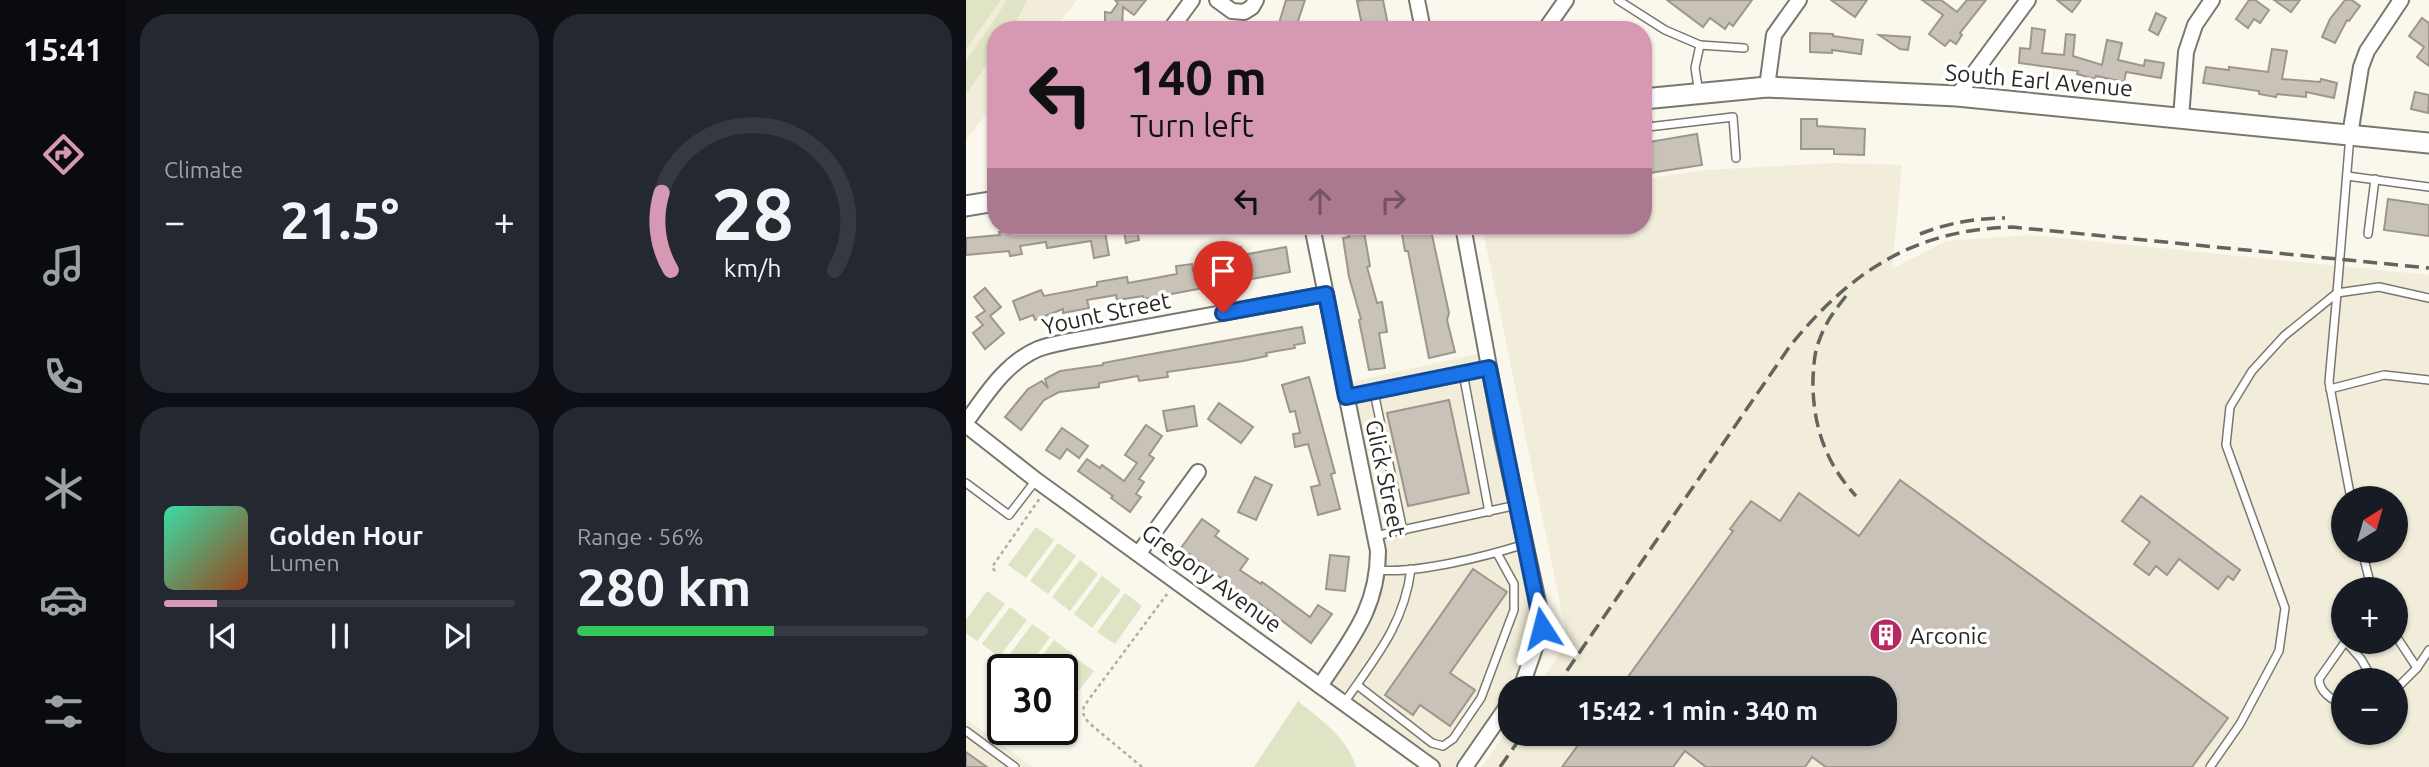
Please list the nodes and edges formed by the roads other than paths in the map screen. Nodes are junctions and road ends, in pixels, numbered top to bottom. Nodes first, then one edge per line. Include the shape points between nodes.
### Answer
1 (1192, 0) edge
2 (1217, 0) edge
3 (1256, 0) edge
4 (1417, 0) edge
5 (1566, 0) edge
6 (1618, 0) edge
7 (1799, 0) edge
8 (2028, 0) edge
9 (2212, 0) edge
10 (2401, 0) edge
11 (1177, 21) edge
12 (1421, 21) edge
13 (1551, 21) edge
14 (1651, 21) edge
15 (1652, 22) edge
16 (1700, 45) junction
17 (1744, 48) dead end
18 (1767, 87) junction
19 (1699, 93) junction
20 (1957, 96) junction
21 (1652, 98) edge
22 (2181, 118) junction
23 (1652, 126) edge
24 (2350, 135) junction
25 (2429, 143) edge
26 (1736, 158) dead end
27 (2347, 176) junction
28 (2375, 179) junction
29 (2429, 187) edge
30 (987, 202) edge
31 (966, 206) edge
32 (2368, 234) dead end
33 (1314, 235) edge
34 (1465, 235) edge
35 (2337, 293) junction
36 (1326, 294) junction
37 (2429, 298) edge
38 (1489, 368) junction
39 (1463, 373) junction
40 (2429, 380) edge
41 (2330, 389) junction
42 (1374, 391) junction
43 (1346, 397) junction
44 (966, 424) edge
45 (1198, 472) dead end
46 (1036, 480) junction
47 (966, 483) edge
48 (2349, 486) edge
49 (1517, 505) junction
50 (1489, 512) junction
51 (1403, 531) junction
52 (1376, 536) junction
53 (1525, 544) junction
54 (1139, 553) junction
55 (1497, 553) junction
56 (1411, 569) junction
57 (1378, 570) junction
58 (2429, 650) edge
59 (2337, 654) edge
60 (2408, 654) edge
61 (2417, 668) junction
62 (1525, 676) edge
63 (2408, 677) edge
64 (1357, 685) junction
65 (1320, 686) junction
66 (2331, 698) edge
67 (1344, 703) junction
68 (1498, 719) edge
69 (966, 731) edge
70 (1015, 767) edge
71 (1432, 767) edge
72 (1465, 767) edge
73 (2210, 767) edge

1 - 11 street
2 - 3 street via 1232,11 1244,12
4 - 12 street
5 - 13 street
6 - 14 lane
7 - 18 street via 1774,35
8 - 20 street
9 - 22 street via 2195,25 2186,52
10 - 24 street via 2367,51
15 - 16 lane
16 - 17 lane
16 - 19 lane via 1695,68
18 - 19 street, South Earl Avenue
18 - 20 street, South Earl Avenue
19 - 21 street, South Earl Avenue
20 - 22 street, South Earl Avenue
22 - 24 street, South Earl Avenue
23 - 26 lane via 1733,117
24 - 25 street, South Earl Avenue
24 - 27 lane
27 - 28 lane
27 - 35 lane
28 - 29 lane
28 - 32 lane
30 - 31 street
33 - 36 street, Glick Street
34 - 38 street
35 - 37 lane via 2379,287
35 - 41 lane
35 - 73 lane via 2284,336 2252,372 2230,407 2226,445 2285,608 2279,651 2240,724
36 - 43 street, Glick Street
36 - 44 street, Yount Street via 1037,349 992,385
38 - 39 lane
38 - 49 street
39 - 42 lane
39 - 50 lane
40 - 41 lane via 2384,375
41 - 48 lane
42 - 43 lane
42 - 51 lane
43 - 52 street, Glick Street
44 - 46 street, Gregory Avenue
45 - 54 street
46 - 47 lane via 1009,515
46 - 54 street, Gregory Avenue
49 - 50 lane
49 - 53 street
50 - 51 lane
51 - 52 lane
52 - 57 street, Glick Street
53 - 55 lane
53 - 62 street via 1542,628
54 - 65 street, Gregory Avenue
55 - 56 lane
55 - 64 lane via 1514,584 1514,610 1481,698 1453,739 1443,746 1432,743
56 - 57 lane
56 - 64 lane via 1398,622
57 - 65 street, Glick Street via 1364,619
58 - 61 lane
59 - 66 lane via 2319,679 2319,686
60 - 61 lane
61 - 63 lane
64 - 67 lane
65 - 67 street, Gregory Avenue
67 - 71 street, Gregory Avenue
68 - 72 street
69 - 70 lane

